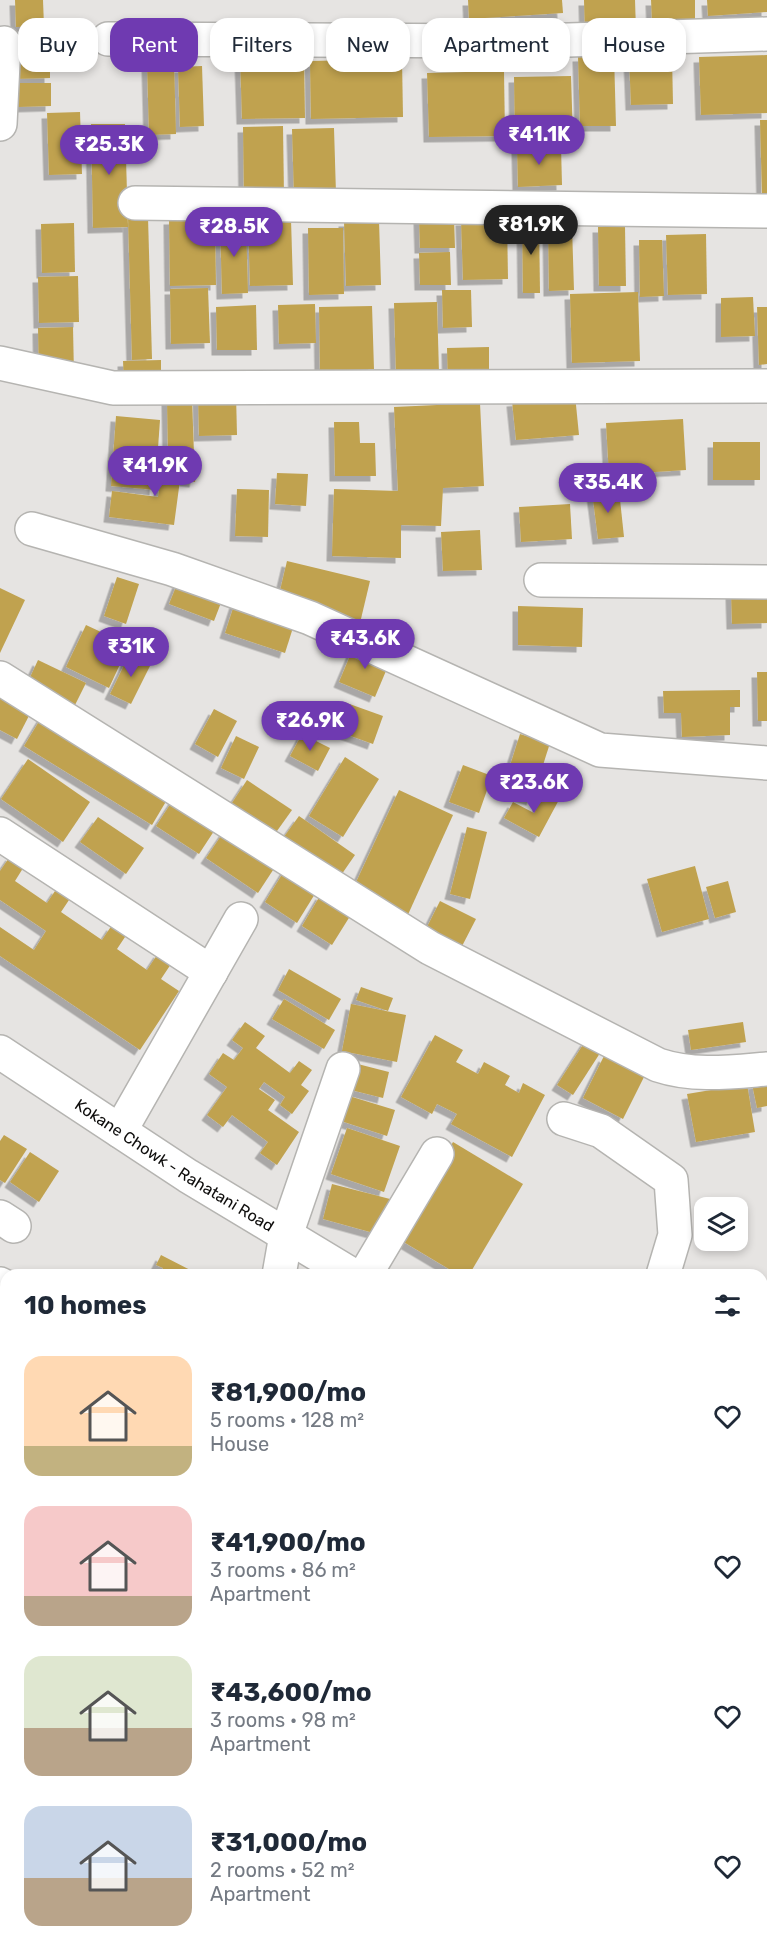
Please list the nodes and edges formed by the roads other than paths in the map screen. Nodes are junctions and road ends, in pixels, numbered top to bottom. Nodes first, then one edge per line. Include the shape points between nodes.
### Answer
1 (767, 34) edge
2 (108, 39) dead end
3 (4, 42) dead end
4 (0, 124) edge
5 (135, 203) dead end
6 (767, 211) edge
7 (0, 363) edge
8 (767, 386) edge
9 (33, 529) dead end
10 (541, 580) dead end
11 (767, 582) edge
12 (0, 678) edge
13 (767, 763) edge
14 (0, 834) edge
15 (242, 920) dead end
16 (211, 972) junction
17 (0, 1052) edge
18 (343, 1069) dead end
19 (767, 1070) edge
20 (564, 1119) dead end
21 (120, 1131) junction
22 (437, 1154) dead end
23 (286, 1235) junction
24 (280, 1269) edge
25 (342, 1269) edge
26 (369, 1269) edge
27 (665, 1269) edge

1 - 2 street via 536,41
3 - 4 street
5 - 6 street
7 - 8 street via 113,388
9 - 13 street via 172,569 301,615 600,750
10 - 11 street
12 - 19 street via 430,948 564,1018 675,1071
14 - 16 street
15 - 16 street
16 - 21 street
17 - 21 street, Kokane Chowk - Rahatani Road
18 - 23 street
20 - 27 street via 601,1131 671,1180 675,1235
21 - 23 street, Kokane Chowk - Rahatani Road
22 - 26 street
23 - 24 street
23 - 25 street, Kokane Chowk - Rahatani Road

